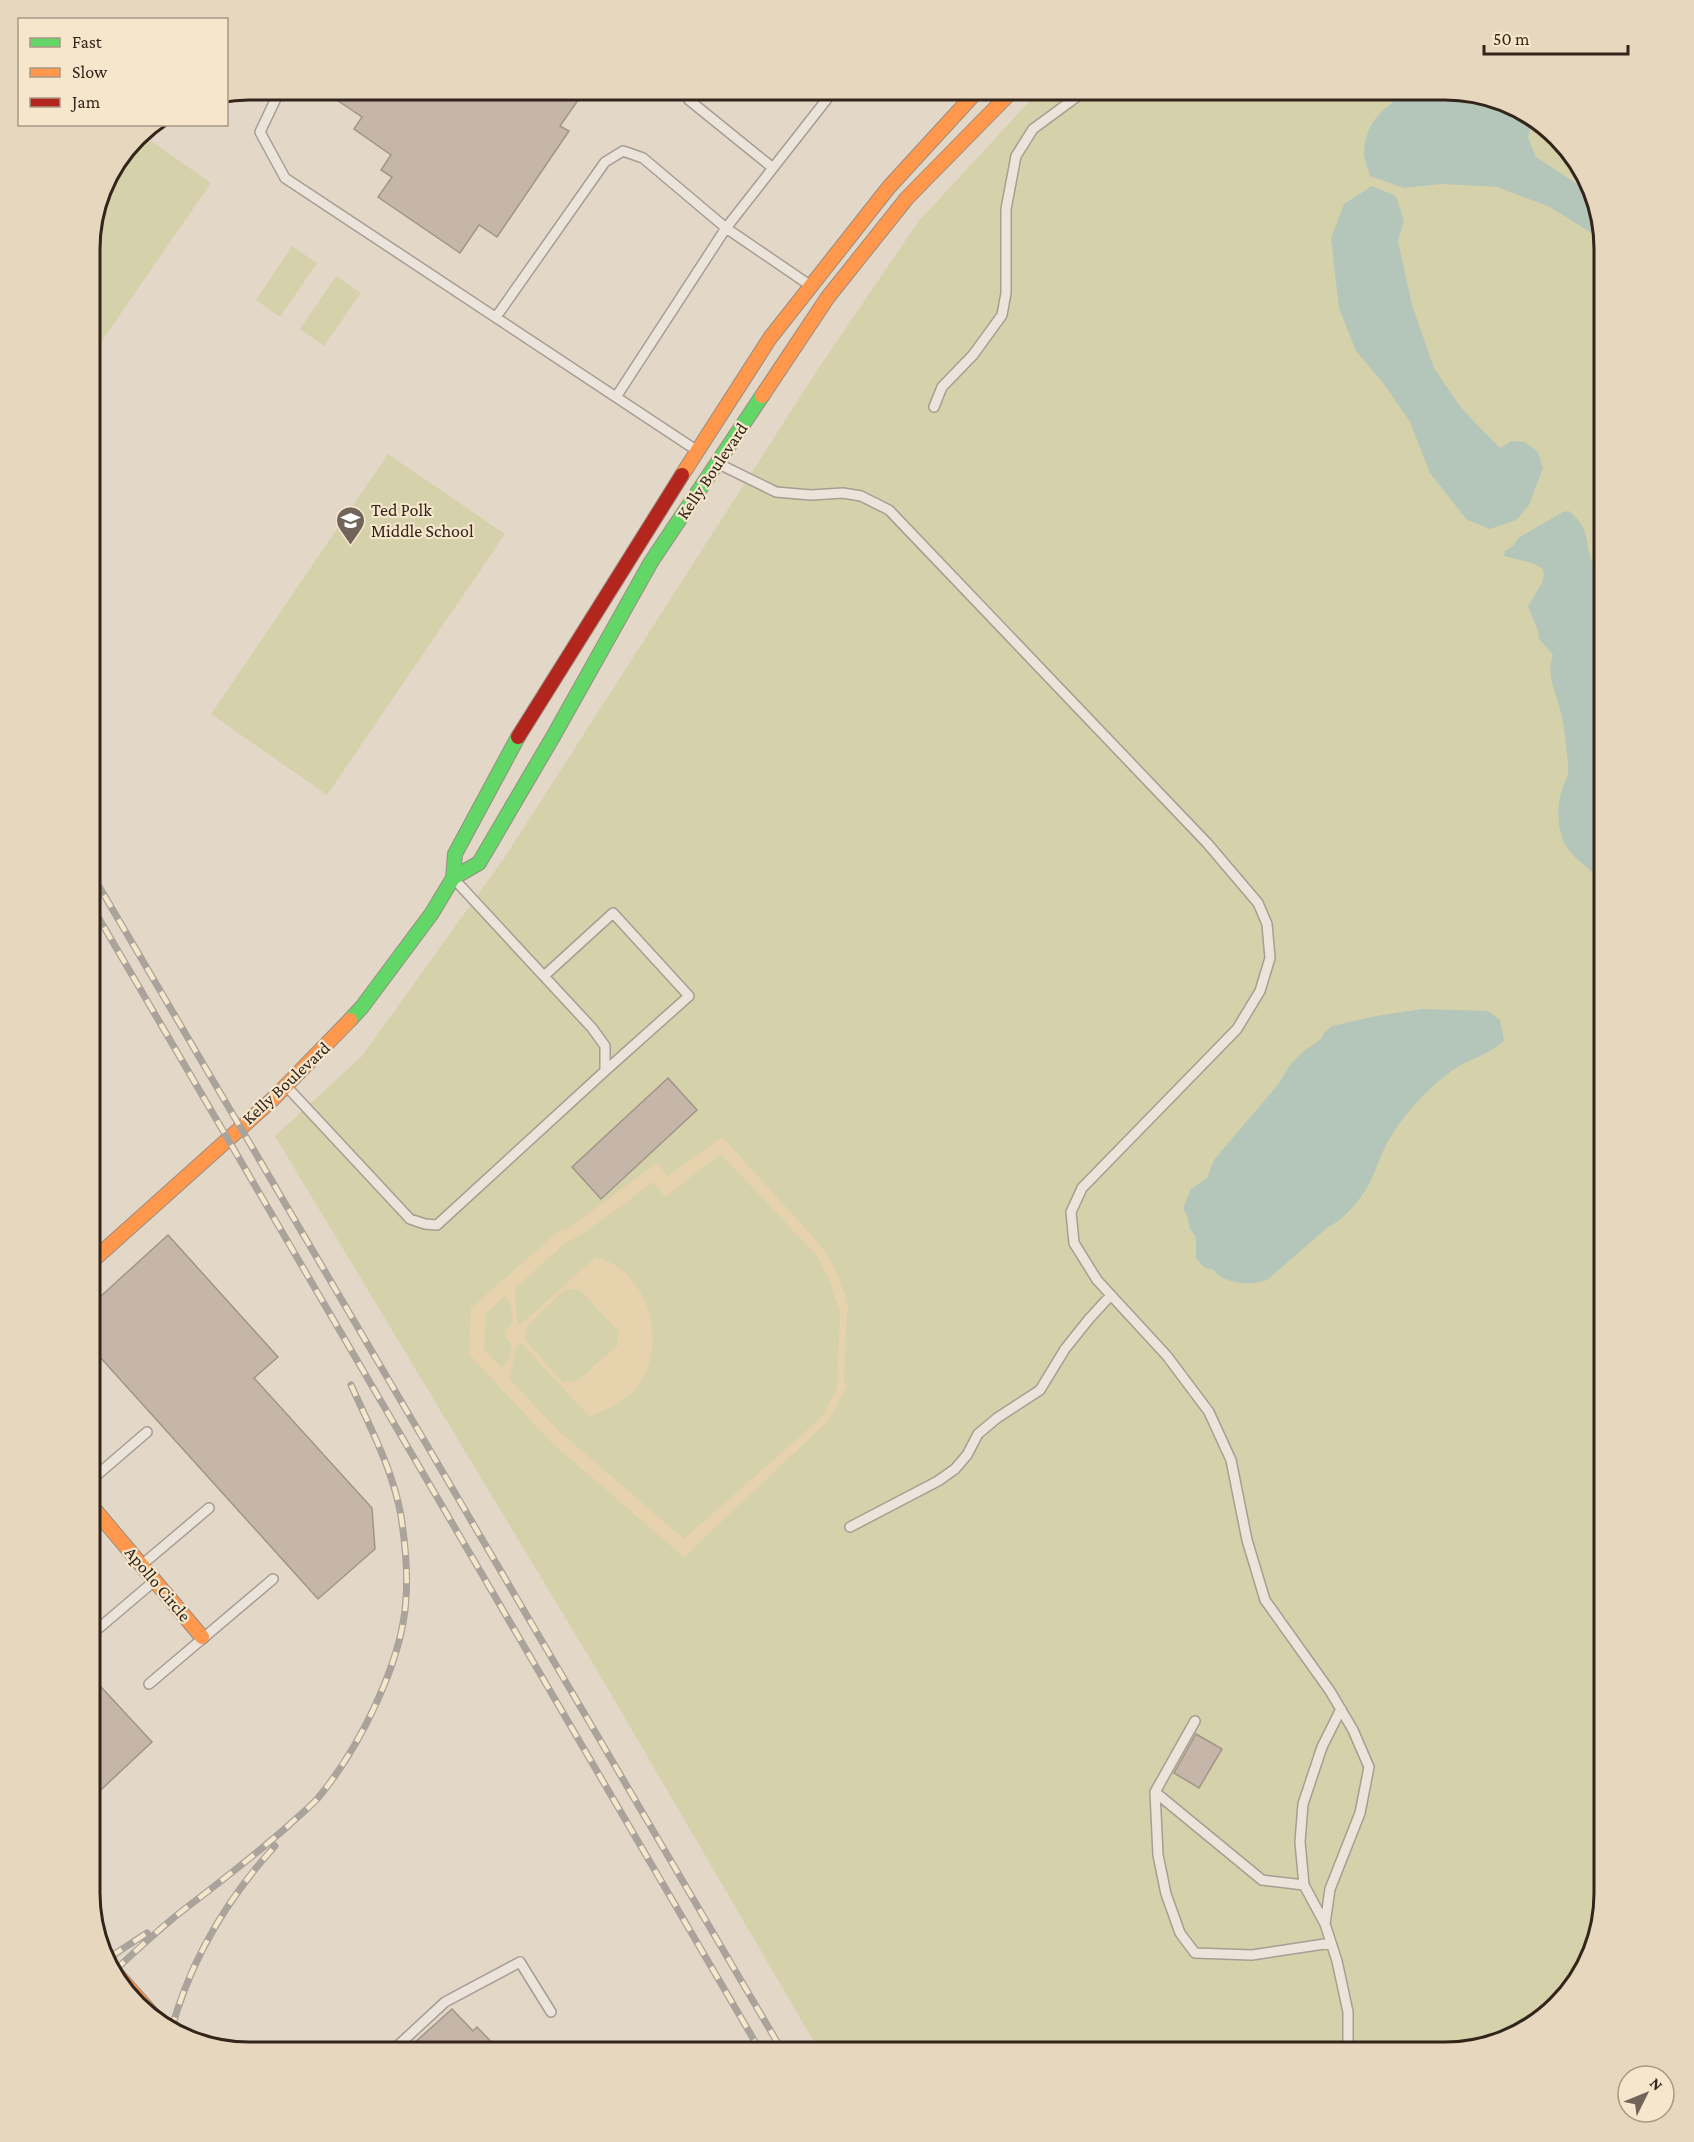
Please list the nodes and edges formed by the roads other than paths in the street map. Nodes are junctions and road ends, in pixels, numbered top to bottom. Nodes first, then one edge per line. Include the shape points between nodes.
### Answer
1 (275, 100) edge
2 (689, 100) edge
3 (826, 100) edge
4 (968, 101) edge
5 (1003, 101) edge
6 (1071, 101) edge
7 (773, 168) junction
8 (726, 228) junction
9 (810, 286) junction
10 (496, 317) junction
11 (616, 397) junction
12 (934, 407) dead end
13 (697, 450) junction
14 (717, 463) junction
15 (453, 878) junction
16 (544, 976) junction
17 (605, 1071) junction
18 (286, 1086) junction
19 (100, 1254) edge
20 (1111, 1295) junction
21 (147, 1432) dead end
22 (100, 1472) edge
23 (209, 1508) dead end
24 (100, 1516) edge
25 (850, 1527) dead end
26 (141, 1565) junction
27 (273, 1579) dead end
28 (154, 1580) junction
29 (100, 1627) edge
30 (202, 1637) junction
31 (149, 1684) dead end
32 (1341, 1709) junction
33 (1195, 1721) dead end
34 (1155, 1792) junction
35 (1304, 1885) junction
36 (1325, 1924) junction
37 (1331, 1943) junction
38 (551, 2012) dead end
39 (402, 2042) edge
40 (1348, 2042) edge

1 - 10 lane via 260,132 285,178
2 - 7 lane
3 - 7 lane
4 - 9 street, Kelly Boulevard via 889,187
5 - 14 street, Kelly Boulevard via 907,198 828,297
6 - 12 lane via 1033,129 1016,156 1006,209 1006,293 1002,315 973,355 942,387
7 - 8 lane
8 - 9 lane
8 - 10 lane via 643,158 623,152 605,162
8 - 11 lane
9 - 13 street, Kelly Boulevard via 770,338
10 - 11 lane
11 - 13 lane
13 - 14 street
13 - 15 street, Kelly Boulevard via 526,721 455,854
14 - 15 street, Kelly Boulevard via 651,562 479,863
14 - 20 lane via 776,492 843,493 861,496 889,510 1207,843 1258,903 1267,924 1270,958 1260,991 1237,1029 1082,1188 1071,1212 1074,1243
15 - 16 lane
15 - 18 street, Kelly Boulevard via 432,913 362,1007
16 - 17 lane via 605,1046
16 - 17 lane via 613,913 689,996
17 - 18 lane via 438,1225 410,1219
18 - 19 street, Kelly Boulevard
20 - 25 lane via 1065,1349 1040,1390 978,1434 955,1469
20 - 32 lane via 1167,1356 1209,1412 1231,1460 1247,1540 1265,1600
21 - 22 lane
23 - 26 lane
24 - 26 street, Apollo Circle
26 - 28 street, Apollo Circle
27 - 30 lane
28 - 29 lane
28 - 30 street, Apollo Circle
30 - 31 lane
32 - 35 lane via 1322,1747 1303,1804 1300,1842
32 - 36 lane via 1368,1767 1360,1813 1330,1889
33 - 34 lane
34 - 35 lane via 1262,1880
34 - 37 lane via 1158,1855 1166,1894 1180,1933 1195,1953 1252,1955
35 - 36 lane
36 - 37 lane
37 - 40 lane via 1348,2012
38 - 39 lane via 520,1962 445,2002

